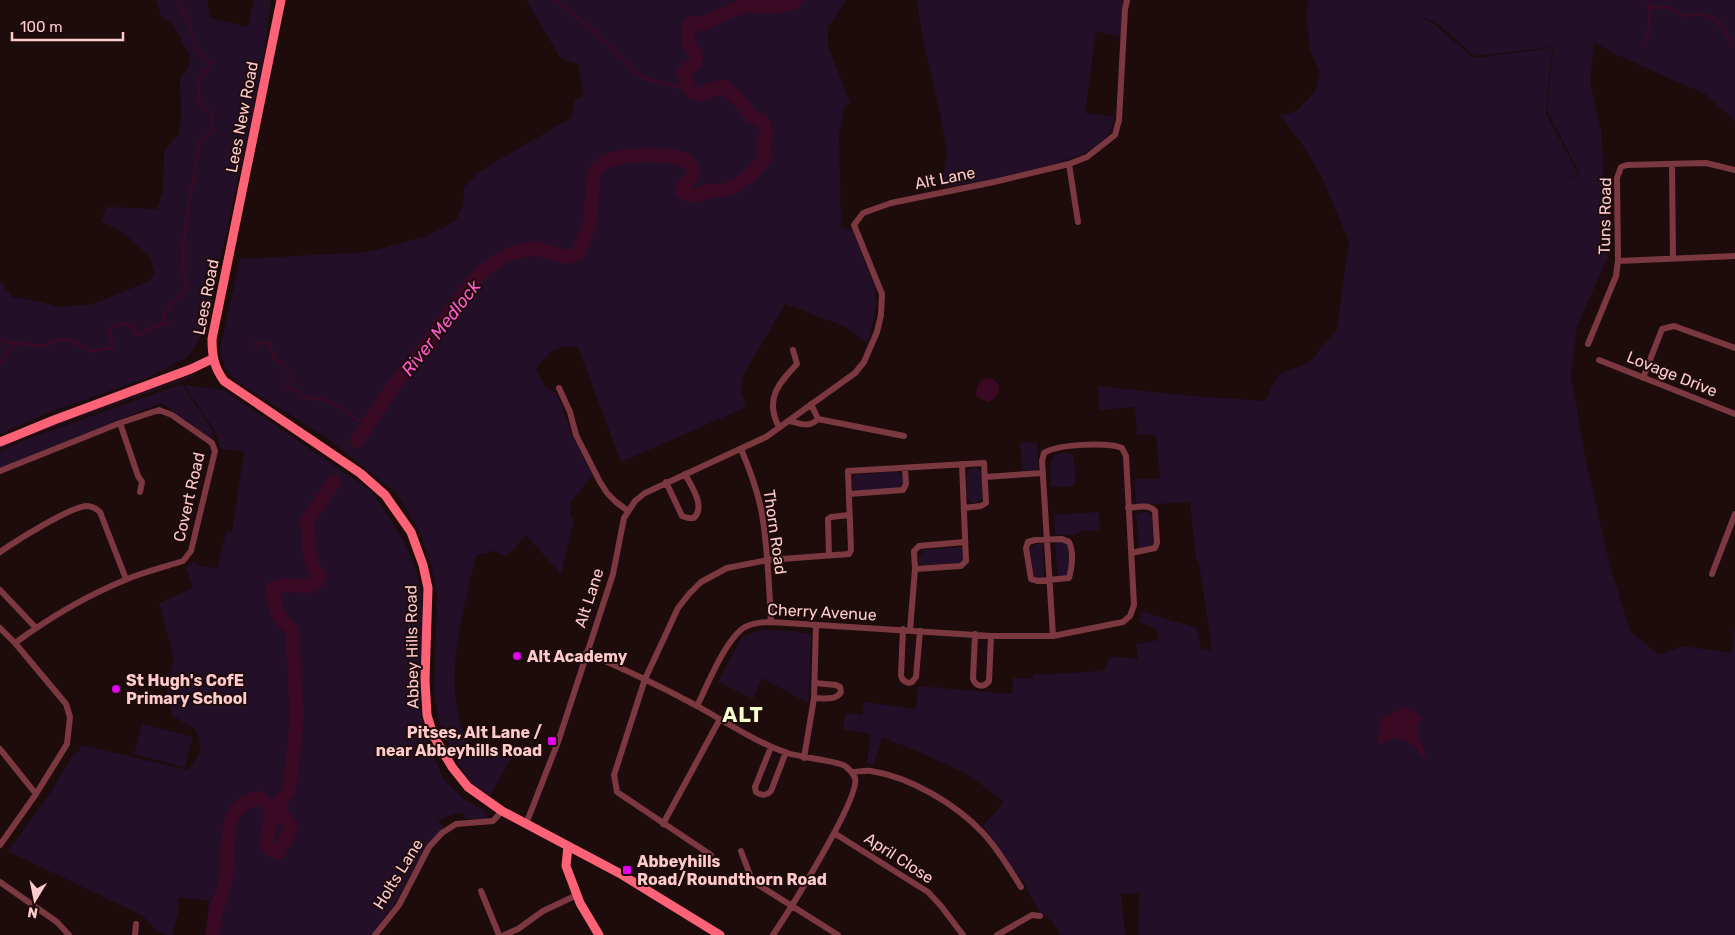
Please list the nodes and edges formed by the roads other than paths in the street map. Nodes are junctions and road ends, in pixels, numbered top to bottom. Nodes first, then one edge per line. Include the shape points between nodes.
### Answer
1 (281, 0) edge
2 (1127, 0) edge
3 (1069, 164) junction
4 (1672, 165) junction
5 (1735, 170) edge
6 (1078, 222) dead end
7 (233, 241) joint
8 (1735, 256) edge
9 (1673, 258) junction
10 (1618, 261) junction
11 (1588, 344) dead end
12 (1735, 348) edge
13 (793, 350) dead end
14 (212, 358) junction
15 (1599, 360) dead end
16 (1644, 378) junction
17 (559, 388) dead end
18 (811, 404) junction
19 (1735, 414) edge
20 (818, 419) junction
21 (790, 421) junction
22 (120, 423) junction
23 (780, 427) junction
24 (904, 436) dead end
25 (0, 442) edge
26 (741, 449) junction
27 (962, 464) junction
28 (905, 468) junction
29 (0, 471) edge
30 (1043, 473) junction
31 (685, 474) junction
32 (985, 477) junction
33 (666, 482) junction
34 (140, 492) dead end
35 (849, 494) junction
36 (964, 508) junction
37 (1128, 508) junction
38 (628, 511) junction
39 (1735, 514) edge
40 (849, 515) junction
41 (1048, 539) junction
42 (965, 542) junction
43 (0, 552) edge
44 (1131, 552) junction
45 (829, 556) junction
46 (768, 560) junction
47 (915, 569) junction
48 (1712, 574) dead end
49 (126, 579) junction
50 (1050, 580) junction
51 (0, 590) edge
52 (771, 622) junction
53 (816, 624) junction
54 (0, 628) edge
55 (36, 628) junction
56 (907, 630) junction
57 (920, 631) junction
58 (974, 634) junction
59 (992, 636) junction
60 (1053, 636) junction
61 (15, 643) junction
62 (586, 653) junction
63 (645, 679) junction
64 (814, 684) junction
65 (814, 698) junction
66 (697, 706) junction
67 (720, 719) junction
68 (771, 747) junction
69 (0, 749) edge
70 (786, 752) junction
71 (804, 758) junction
72 (852, 772) junction
73 (36, 794) junction
74 (502, 811) junction
75 (526, 824) junction
76 (663, 824) junction
77 (834, 833) junction
78 (0, 845) edge
79 (568, 846) junction
80 (741, 851) dead end
81 (711, 856) dead end
82 (0, 882) edge
83 (1020, 886) dead end
84 (481, 891) dead end
85 (577, 895) junction
86 (792, 907) junction
87 (1040, 916) dead end
88 (136, 924) dead end
89 (715, 934) edge
90 (69, 935) edge
91 (135, 935) edge
92 (375, 935) edge
93 (499, 935) edge
94 (504, 935) edge
95 (599, 935) edge
96 (773, 935) edge
97 (838, 935) edge
98 (963, 935) edge
99 (997, 935) edge

1 - 7 main road, Lees New Road
2 - 3 street, Alt Lane via 1118,128 1087,156
3 - 6 street
3 - 18 street, Alt Lane via 891,203 863,213 854,225 882,294 877,332 864,362 855,373
4 - 5 street, Tuns Road via 1706,163
4 - 9 street
4 - 10 street, Tuns Road via 1627,165 1618,172
7 - 14 main road, Lees Road via 212,339
8 - 9 street
9 - 10 street
10 - 11 street, Tuns Road via 1616,276
12 - 16 street via 1674,326 1662,329
13 - 23 street via 797,364 779,382 773,406
14 - 25 main road
14 - 74 main road, Abbey Hills Road via 224,381 360,473 385,495 411,532 428,588 425,680 433,735 468,787
15 - 16 street, Lovage Drive
16 - 19 street, Lovage Drive
17 - 38 street via 576,435 600,482 607,493
18 - 20 street
18 - 21 street, Alt Lane
20 - 21 street via 806,426
20 - 24 street
21 - 23 street, Alt Lane
22 - 29 street, Covert Road
22 - 34 street via 142,482
22 - 49 street, Covert Road via 154,411 164,412 212,443 215,451 187,558
23 - 26 street, Alt Lane
26 - 31 street, Alt Lane
26 - 46 street, Thorn Road via 753,478 762,514
27 - 28 street
27 - 32 street via 984,463
27 - 36 street
28 - 35 street via 903,490
28 - 35 street via 848,471
30 - 32 street
30 - 37 street, Cherry Avenue via 1044,453 1058,447 1113,444 1122,448 1126,456
30 - 41 street
31 - 33 street, Alt Lane
31 - 33 street via 699,505 694,518 682,516
32 - 36 street via 986,504
33 - 38 street, Alt Lane via 645,493
35 - 40 street
36 - 42 street
37 - 44 street, Cherry Avenue
37 - 44 street via 1152,507 1156,519 1155,548
38 - 62 street, Alt Lane via 613,574
39 - 48 street
40 - 45 street via 827,520
40 - 45 street via 850,553
41 - 50 street
41 - 50 street via 1064,539 1071,547 1069,578
41 - 50 street via 1029,541 1026,548 1031,579 1038,582
42 - 47 street via 919,546 914,550
42 - 47 street via 966,561 962,566
43 - 49 street via 60,517 82,507 94,507 100,512
44 - 60 street, Cherry Avenue via 1134,605 1130,616 1123,622
45 - 46 street
46 - 52 street, Thorn Road
46 - 63 street via 727,568 701,582 678,608
47 - 56 street
49 - 55 street, Covert Road
50 - 60 street
51 - 55 street
52 - 53 street, Cherry Avenue
52 - 66 street, Cherry Avenue via 752,624 735,635
53 - 56 street, Cherry Avenue
53 - 64 street
54 - 61 street
55 - 61 street, Covert Road
56 - 57 street, Cherry Avenue
56 - 57 street via 901,675 908,682 916,678
57 - 58 street, Cherry Avenue
58 - 59 street, Cherry Avenue
58 - 59 street via 973,679 980,686 989,681
59 - 60 street, Cherry Avenue
61 - 73 street via 66,704 70,716 67,744
62 - 63 street
62 - 75 street, Alt Lane via 558,742
63 - 66 street
63 - 76 street via 614,775 617,792
64 - 65 street
64 - 65 street via 836,685 841,692 834,698
65 - 71 street
66 - 67 street
67 - 68 street
67 - 76 street
68 - 70 street
68 - 70 street via 755,786 761,795 771,791
69 - 73 street
70 - 71 street
71 - 72 street via 844,765
72 - 77 street via 856,780
72 - 83 street via 869,770 913,783 954,808 993,845
73 - 78 street
74 - 75 main road, Abbey Hills Road
74 - 92 street, Holts Lane via 493,821 456,824 442,833 429,847 399,906
75 - 79 main road, Abbey Hills Road
76 - 81 street
77 - 86 street
77 - 98 street, April Close via 928,892
79 - 85 main road via 566,866
79 - 89 main road, Abbey Hills Road via 619,873
80 - 86 street via 757,884
82 - 90 street via 58,922
84 - 93 street
85 - 94 street
85 - 95 main road
86 - 96 street
86 - 97 street
87 - 99 street via 1032,916
88 - 91 street

